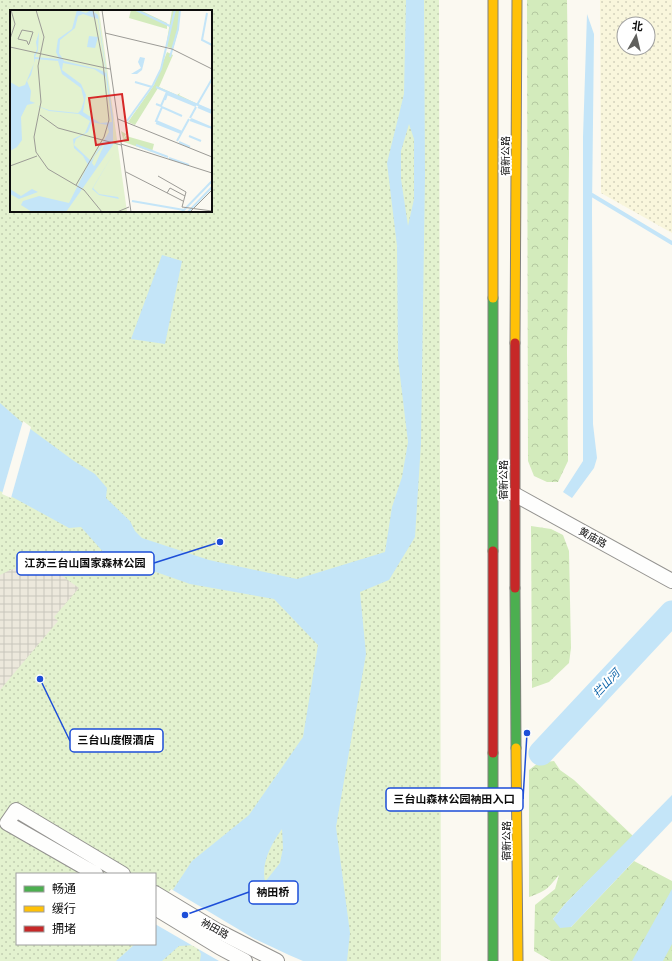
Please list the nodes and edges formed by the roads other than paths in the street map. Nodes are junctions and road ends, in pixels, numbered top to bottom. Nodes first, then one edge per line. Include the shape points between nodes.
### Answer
1 (493, 0) edge
2 (517, 0) edge
3 (514, 494) junction
4 (672, 581) edge
5 (94, 873) edge
6 (121, 873) edge
7 (156, 898) edge
8 (245, 961) edge
9 (277, 961) edge
10 (493, 961) edge
11 (518, 961) edge

1 - 10 highway, 宿新公路
2 - 3 highway, 宿新公路
3 - 4 street, 黄庙路
3 - 11 highway, 宿新公路
5 - 6 street via 7,823 16,810
7 - 8 street, 衲田路 via 219,947
7 - 9 street, 衲田路

